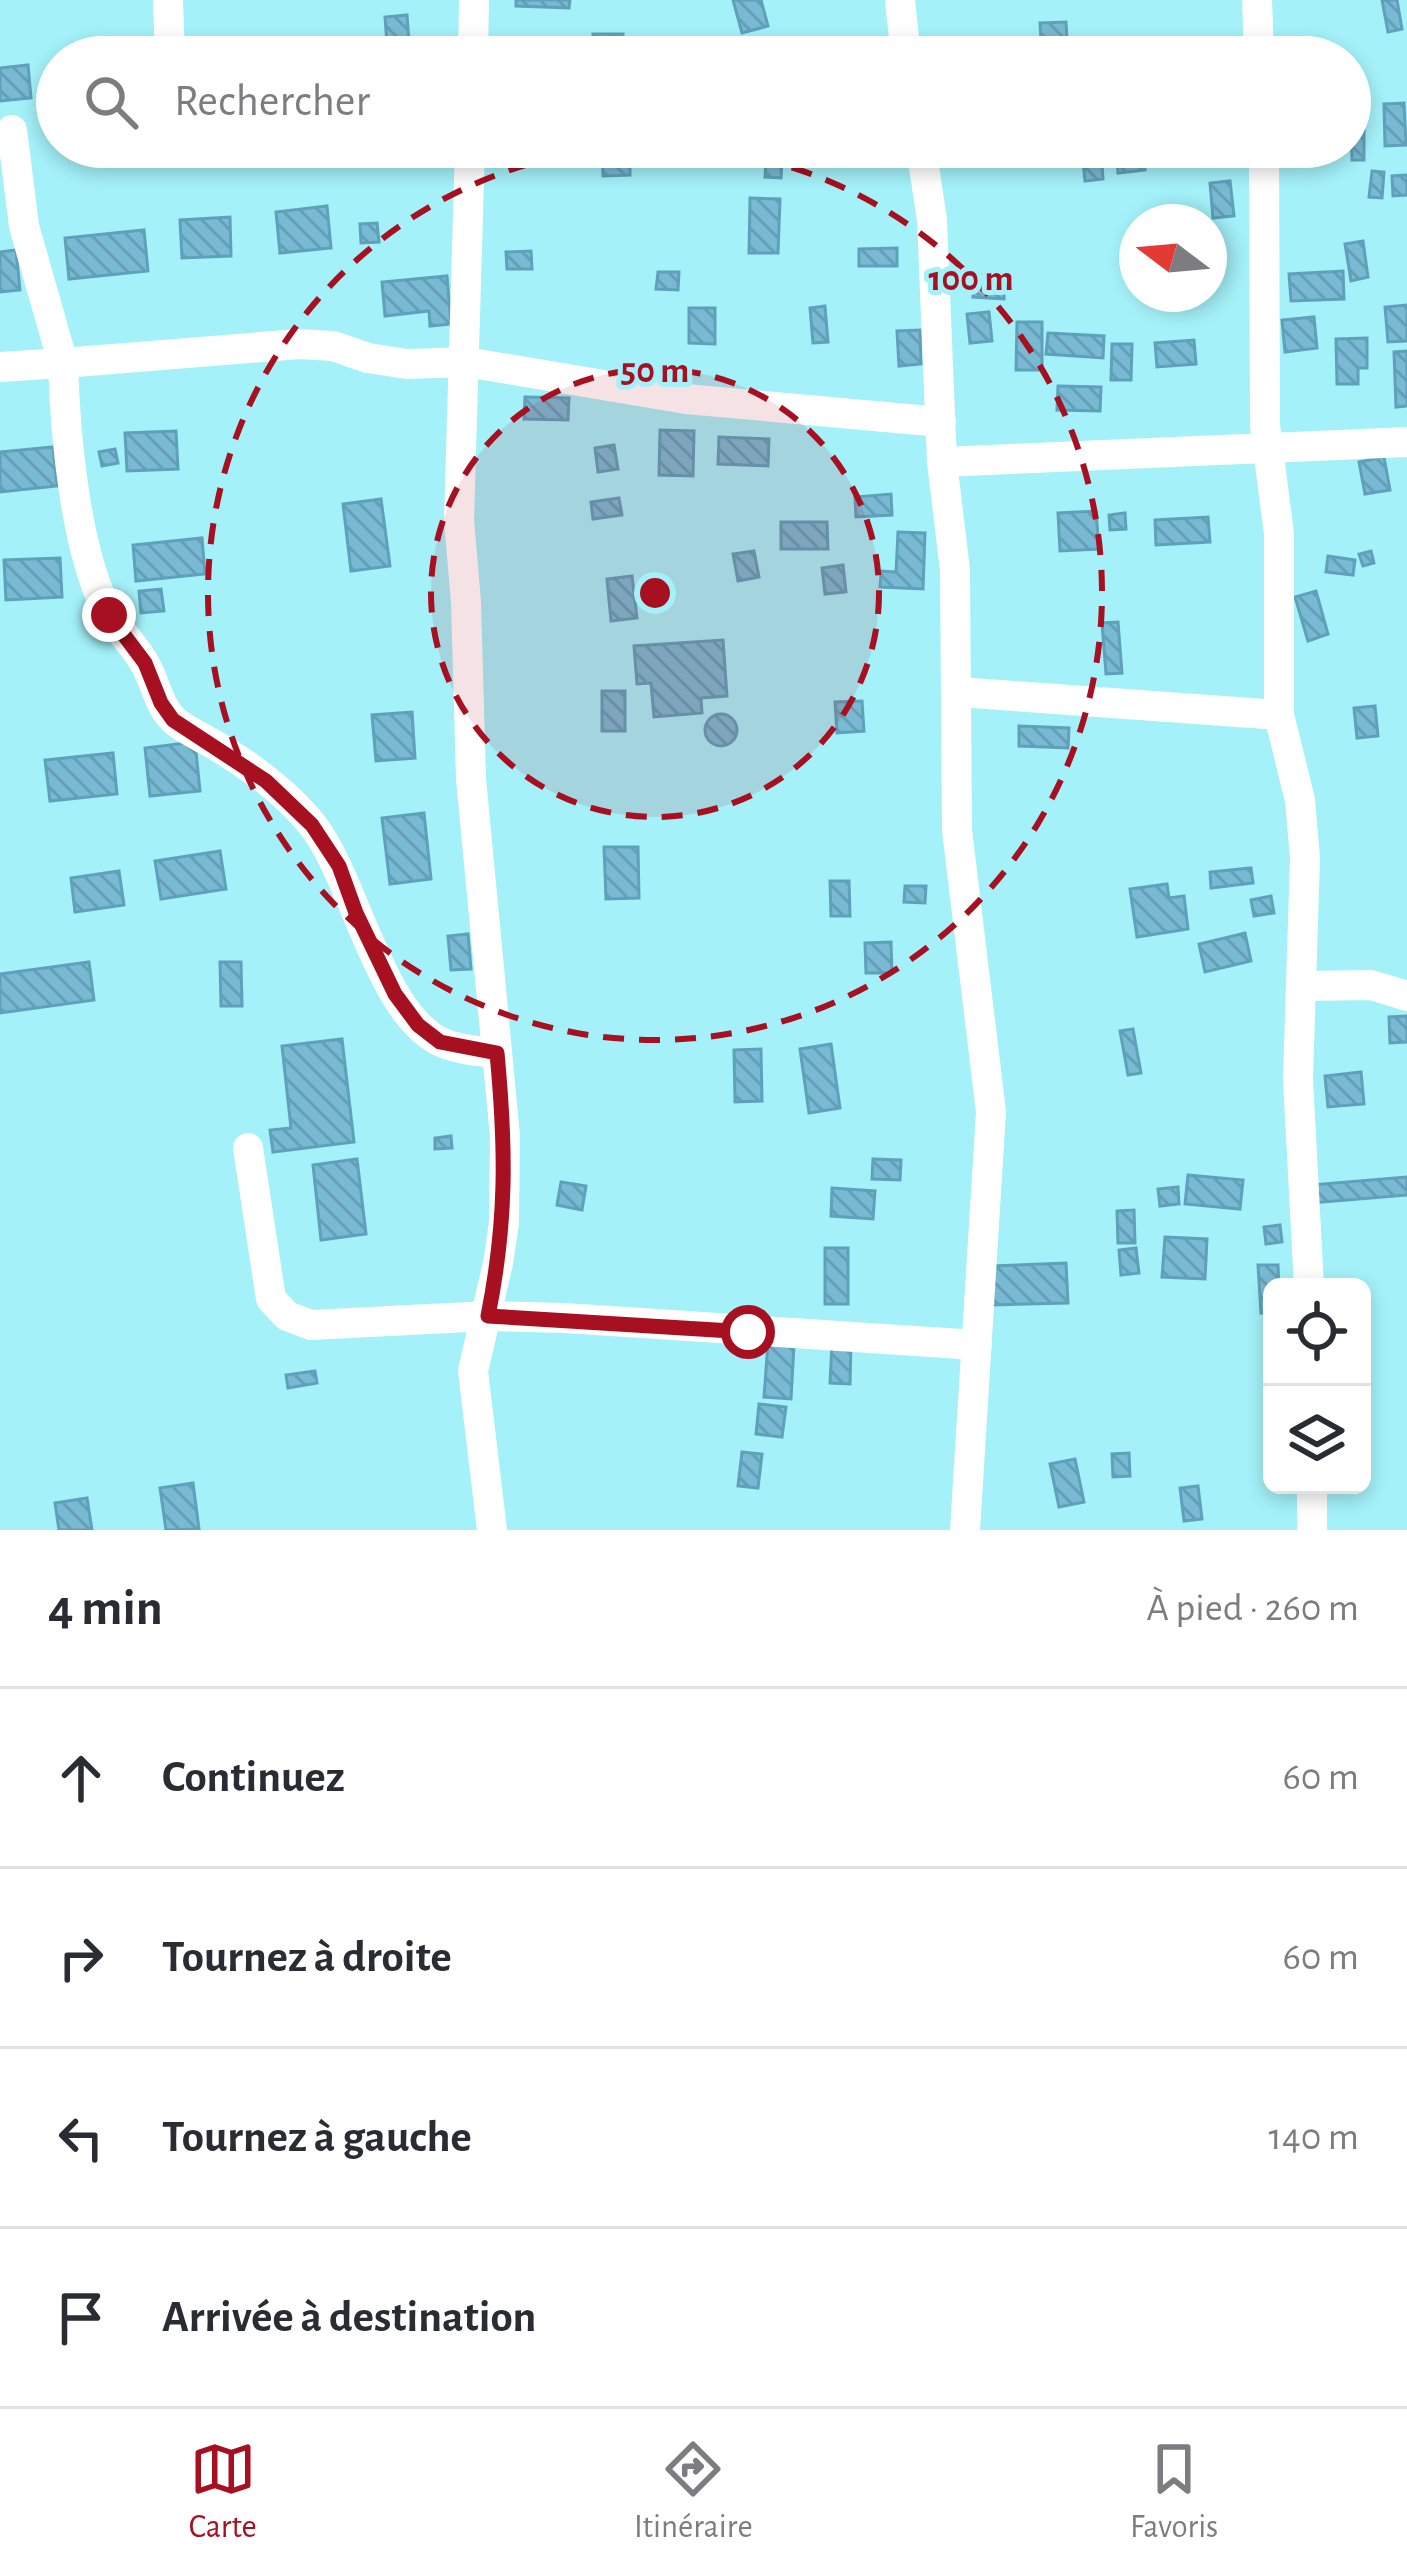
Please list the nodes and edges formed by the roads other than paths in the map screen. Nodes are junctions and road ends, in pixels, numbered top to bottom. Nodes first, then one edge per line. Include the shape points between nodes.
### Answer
1 (168, 0) edge
2 (474, 0) edge
3 (900, 0) edge
4 (1258, 0) edge
5 (169, 36) edge
6 (473, 36) edge
7 (904, 36) edge
8 (1259, 36) edge
9 (12, 130) dead end
10 (470, 168) edge
11 (924, 168) edge
12 (1264, 168) edge
13 (466, 362) junction
14 (62, 363) junction
15 (0, 367) edge
16 (941, 422) junction
17 (1407, 442) edge
18 (1268, 449) junction
19 (942, 462) junction
20 (958, 692) junction
21 (1279, 715) junction
22 (1301, 986) junction
23 (1407, 996) edge
24 (497, 1053) junction
25 (248, 1148) dead end
26 (1309, 1278) edge
27 (488, 1316) junction
28 (976, 1346) junction
29 (1312, 1494) edge
30 (492, 1530) edge
31 (965, 1530) edge
32 (1312, 1530) edge

1 - 5 street
2 - 6 street
3 - 7 street
4 - 8 street
9 - 14 street via 24,226
10 - 13 street
11 - 16 street
12 - 18 street
13 - 14 street via 406,364 299,344
13 - 16 street via 686,399
13 - 24 street via 459,520 470,779
14 - 15 street
14 - 24 street via 69,463 88,554 109,615 145,663 161,703 312,825 418,1025 440,1042
16 - 19 street
17 - 18 street
18 - 19 street
18 - 21 street via 1279,534
19 - 20 street
20 - 21 street
20 - 28 street via 957,830 991,1112
21 - 22 street via 1305,858
22 - 23 street via 1371,985
22 - 26 street
24 - 27 street via 506,1180
25 - 27 street via 271,1299 287,1316 311,1325
27 - 28 street
27 - 30 street via 473,1371
28 - 31 street
29 - 32 street

